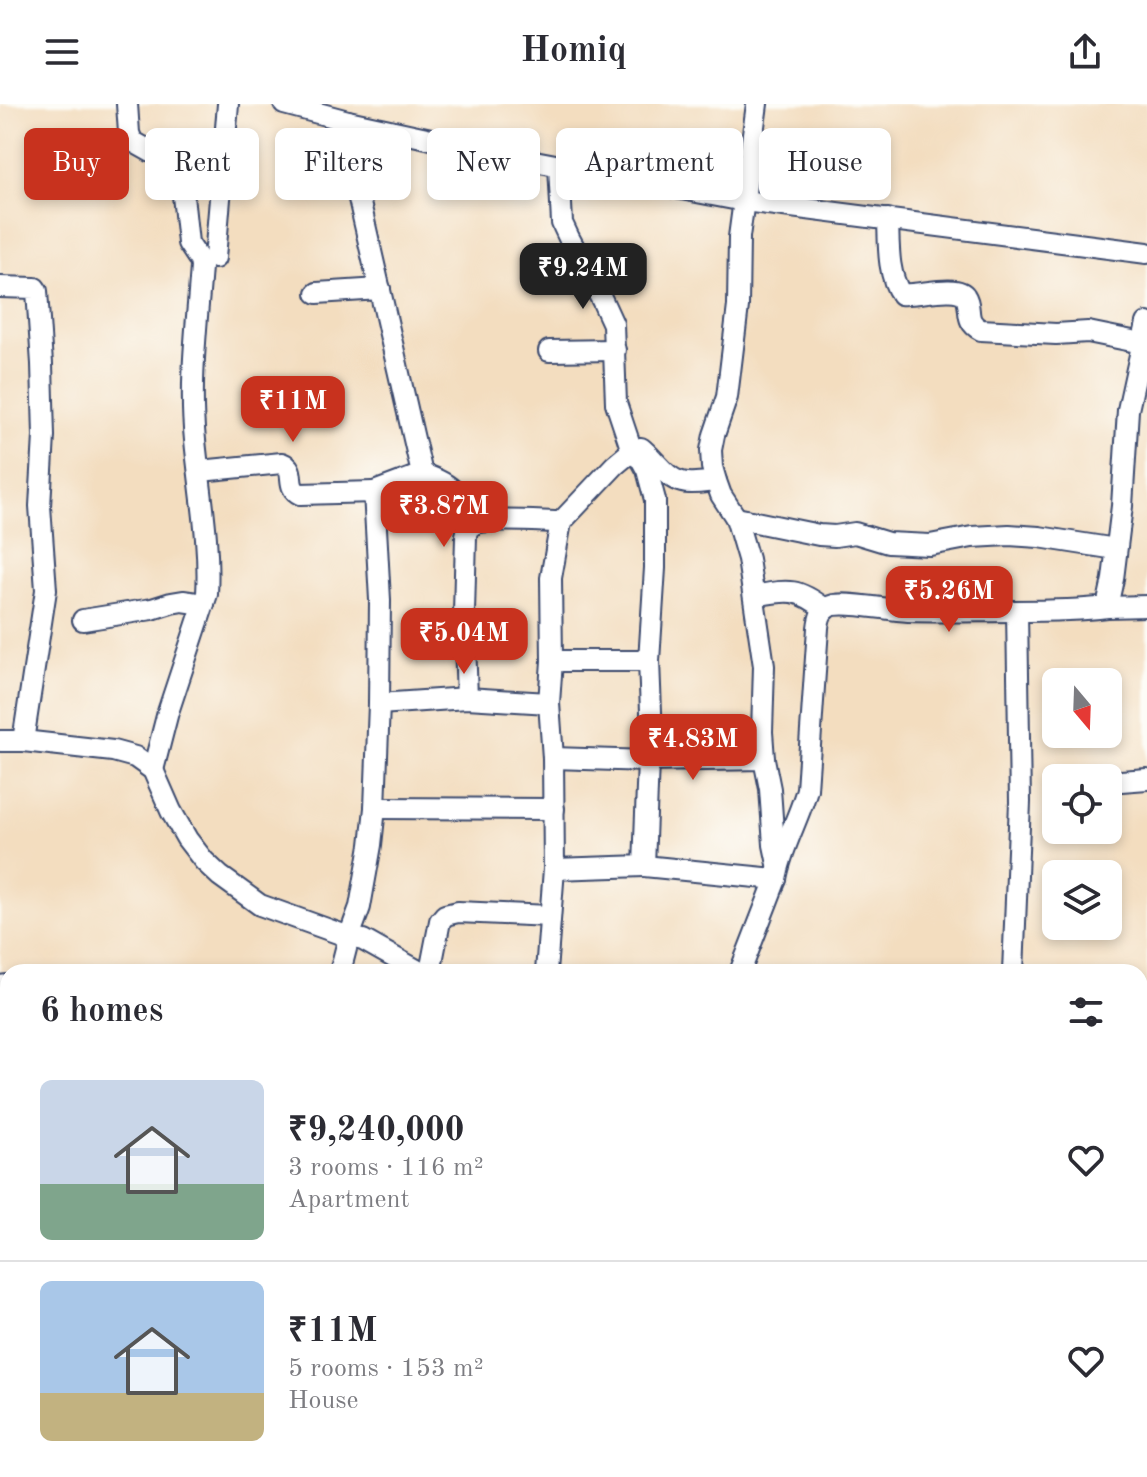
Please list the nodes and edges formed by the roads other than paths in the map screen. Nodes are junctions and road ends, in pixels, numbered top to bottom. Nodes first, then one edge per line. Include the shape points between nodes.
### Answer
1 (127, 104) edge
2 (228, 104) edge
3 (284, 104) edge
4 (757, 104) edge
5 (348, 121) junction
6 (556, 165) edge
7 (561, 200) edge
8 (739, 200) edge
9 (744, 201) junction
10 (888, 219) junction
11 (1147, 253) edge
12 (215, 258) dead end
13 (0, 287) edge
14 (380, 289) junction
15 (317, 293) dead end
16 (1145, 333) edge
17 (615, 350) junction
18 (549, 351) dead end
19 (630, 445) junction
20 (200, 471) junction
21 (422, 474) junction
22 (716, 481) junction
23 (374, 492) junction
24 (736, 518) junction
25 (561, 522) junction
26 (473, 525) junction
27 (1116, 549) junction
28 (754, 596) junction
29 (204, 604) junction
30 (1147, 606) edge
31 (1107, 607) junction
32 (825, 609) junction
33 (1017, 611) junction
34 (83, 620) dead end
35 (552, 661) junction
36 (649, 661) junction
37 (467, 698) junction
38 (549, 703) junction
39 (379, 704) junction
40 (0, 741) edge
41 (23, 741) junction
42 (553, 758) junction
43 (764, 759) junction
44 (648, 761) junction
45 (153, 770) junction
46 (1147, 779) edge
47 (1122, 781) edge
48 (375, 808) junction
49 (554, 809) junction
50 (644, 866) junction
51 (554, 869) junction
52 (777, 872) junction
53 (550, 916) junction
54 (349, 937) junction
55 (342, 964) edge
56 (406, 964) edge
57 (432, 964) edge
58 (547, 964) edge
59 (743, 964) edge
60 (1013, 964) edge

1 - 20 street via 132,141 157,155 182,186 188,243 200,261 194,365
2 - 12 street
3 - 5 street
4 - 9 street
5 - 6 street
5 - 14 street via 354,177
7 - 17 street via 562,223 613,324
8 - 9 street
9 - 10 street
9 - 22 street via 727,397 711,450
10 - 11 street
10 - 16 street via 891,264 901,294 961,292 974,327 1056,334
13 - 41 street via 29,286 37,291 42,364 40,506 46,590
14 - 15 street
14 - 21 street
16 - 27 street via 1128,410
17 - 18 street
17 - 19 street via 616,403
19 - 22 street via 676,480
19 - 25 street via 627,455
19 - 36 street via 647,470 655,500
20 - 23 street via 282,463 300,494
20 - 29 street via 208,574
21 - 23 street
21 - 26 street via 460,496
22 - 24 street
23 - 39 street
24 - 27 street via 819,535 855,533 888,543 930,545 1009,535
24 - 28 street
25 - 26 street
25 - 35 street via 551,578
26 - 37 street via 466,536
27 - 31 street
28 - 32 street via 793,590
28 - 43 street via 764,666
29 - 34 street via 183,601
29 - 45 street
30 - 31 street
31 - 33 street
32 - 33 street via 849,605
32 - 52 street via 819,617 807,789
33 - 60 street via 1020,802
35 - 36 street
35 - 38 street
36 - 44 street
37 - 38 street
37 - 39 street
38 - 42 street
39 - 48 street
40 - 41 street
41 - 45 street via 113,751 135,757
42 - 44 street
42 - 49 street
43 - 44 street
43 - 52 street
44 - 50 street
45 - 54 street via 187,839 220,876 260,905
46 - 47 street
48 - 49 street
48 - 54 street via 360,907
49 - 51 street
50 - 51 street
50 - 52 street
51 - 53 street
52 - 59 street
53 - 57 street via 445,915
53 - 58 street
54 - 55 street
54 - 56 street

